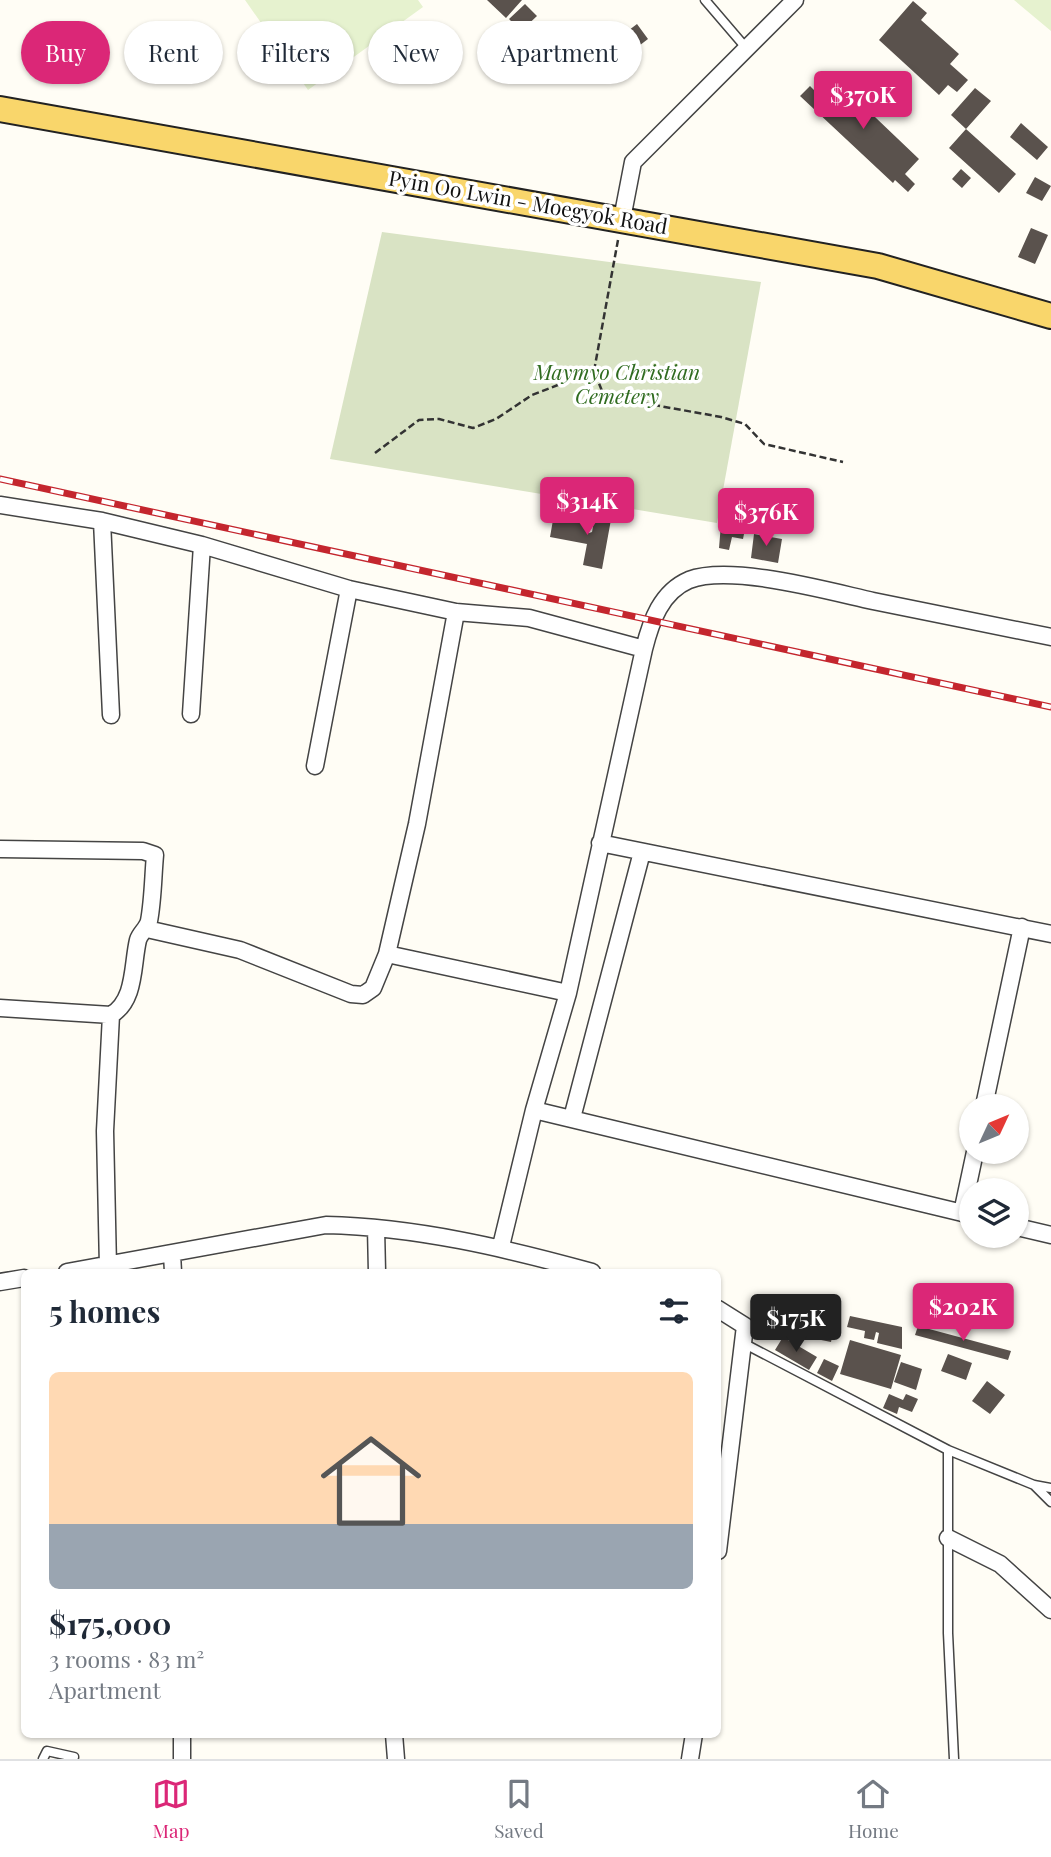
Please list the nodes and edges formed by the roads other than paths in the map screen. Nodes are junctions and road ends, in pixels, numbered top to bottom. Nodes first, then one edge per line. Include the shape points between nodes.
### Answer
1 (705, 0) edge
2 (795, 0) edge
3 (747, 49) junction
4 (0, 109) edge
5 (622, 219) junction
6 (1051, 316) edge
7 (0, 505) edge
8 (102, 521) junction
9 (202, 545) junction
10 (349, 589) junction
11 (456, 612) junction
12 (1051, 637) edge
13 (644, 649) junction
14 (191, 714) dead end
15 (111, 715) dead end
16 (315, 766) dead end
17 (600, 843) junction
18 (0, 849) edge
19 (642, 852) junction
20 (1022, 927) junction
21 (147, 929) junction
22 (1051, 934) edge
23 (387, 954) junction
24 (568, 993) junction
25 (0, 1008) edge
26 (111, 1014) junction
27 (987, 1094) edge
28 (534, 1110) junction
29 (572, 1118) junction
30 (959, 1212) edge
31 (376, 1228) junction
32 (1029, 1230) edge
33 (1051, 1236) edge
34 (501, 1246) junction
35 (172, 1254) junction
36 (108, 1267) junction
37 (92, 1269) edge
38 (173, 1269) edge
39 (377, 1269) edge
40 (582, 1269) edge
41 (21, 1278) edge
42 (0, 1282) edge
43 (721, 1310) edge
44 (745, 1344) junction
45 (948, 1450) junction
46 (1034, 1485) junction
47 (1051, 1488) edge
48 (1051, 1502) edge
49 (721, 1528) edge
50 (948, 1538) junction
51 (1051, 1609) edge
52 (182, 1738) edge
53 (394, 1738) edge
54 (693, 1738) edge
55 (74, 1757) dead end
56 (43, 1759) edge
57 (182, 1759) edge
58 (396, 1759) edge
59 (690, 1759) edge
60 (954, 1759) edge

1 - 3 lane
2 - 3 street
3 - 5 street via 633,162
4 - 5 main road, Pyin Oo Lwin - Moegyok Road
5 - 6 main road, Pyin Oo Lwin - Moegyok Road via 878,266
7 - 8 street
8 - 9 street
8 - 15 street
9 - 10 street
9 - 14 street
10 - 11 street
10 - 16 street
11 - 13 street via 530,618
11 - 23 street via 417,824
12 - 13 street via 773,580 707,575 687,581 666,596
13 - 17 street
17 - 19 street
17 - 24 street
18 - 21 street via 143,851 155,855
19 - 20 street
19 - 29 street
20 - 22 street
20 - 27 street
21 - 23 street via 240,950 363,995 373,988
21 - 26 street via 139,937 125,999
23 - 24 street
24 - 28 street
25 - 26 street
26 - 36 street via 106,1131
28 - 29 street
28 - 34 street
29 - 30 street
31 - 34 street
31 - 35 street via 326,1225
31 - 39 street
32 - 33 street
34 - 40 street
35 - 36 street
35 - 38 street
36 - 37 street
41 - 42 street
43 - 44 street via 745,1326
44 - 45 lane
44 - 49 street
45 - 46 lane
45 - 50 lane
46 - 47 lane
46 - 48 lane
50 - 51 street via 1000,1564
50 - 60 lane
52 - 57 street
53 - 58 street
54 - 59 street
55 - 56 lane via 47,1751

